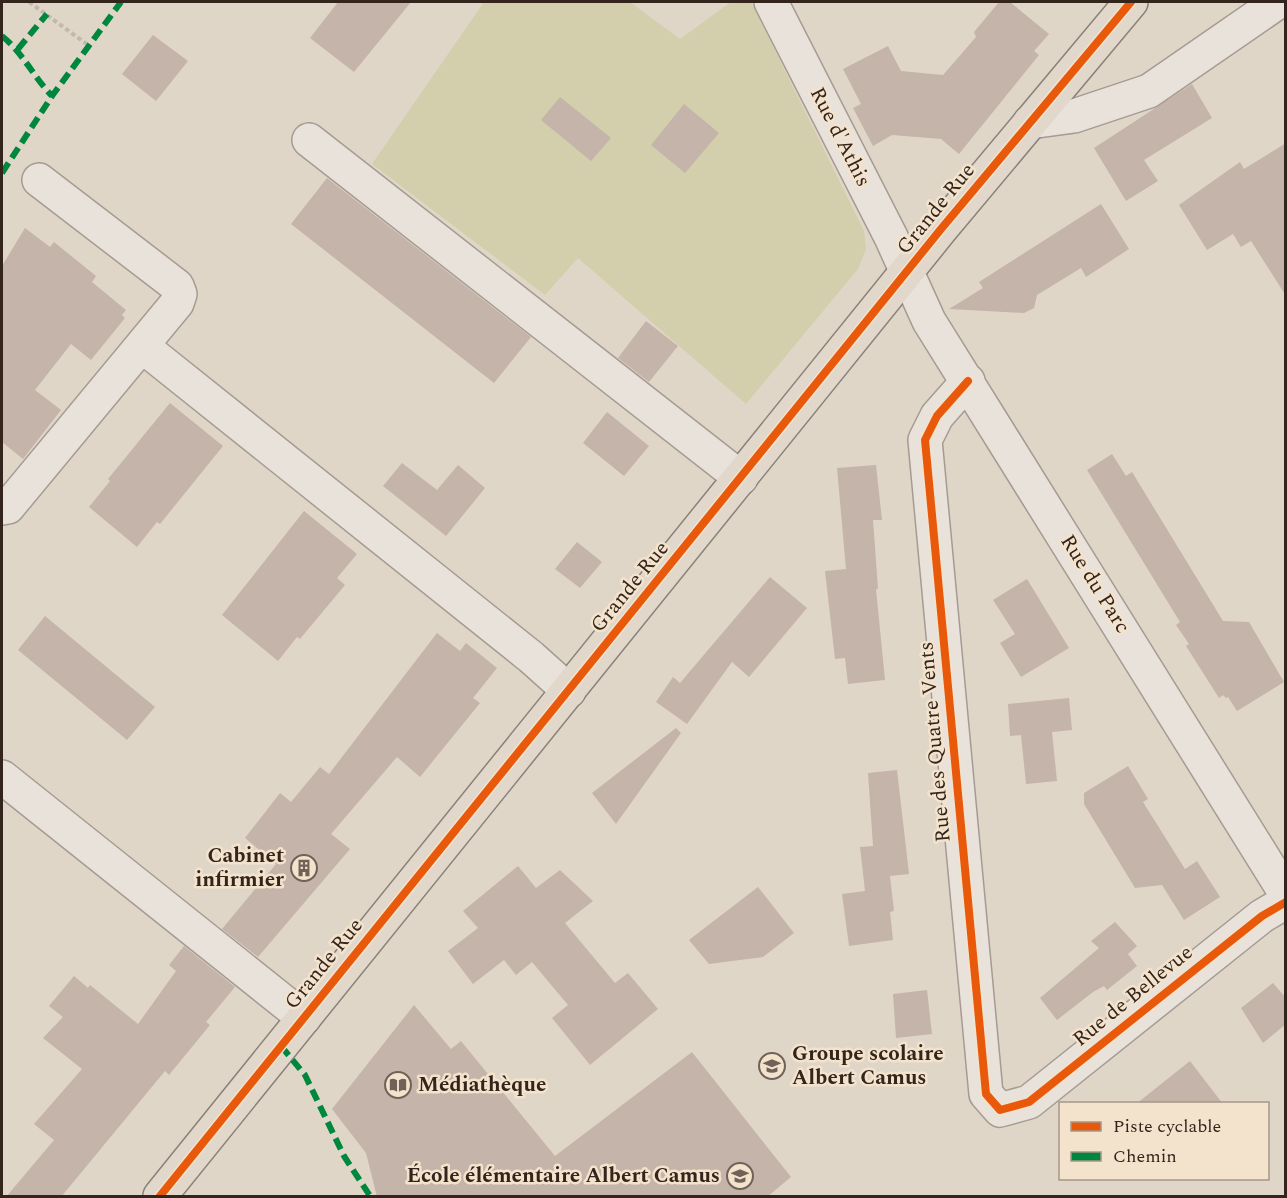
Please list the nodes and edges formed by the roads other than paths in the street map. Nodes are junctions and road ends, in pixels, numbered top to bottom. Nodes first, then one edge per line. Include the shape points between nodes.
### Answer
1 (771, 2) edge
2 (1131, 2) edge
3 (1278, 2) edge
4 (1030, 122) junction
5 (309, 140) dead end
6 (39, 180) dead end
7 (907, 273) junction
8 (142, 346) junction
9 (968, 381) junction
10 (741, 478) junction
11 (2, 508) edge
12 (569, 691) junction
13 (2, 777) edge
14 (1286, 894) edge
15 (1286, 902) edge
16 (304, 1018) junction
17 (1000, 1110) joint
18 (160, 1197) edge

1 - 7 street, Rue d'Athis
2 - 4 main road, Grande Rue
3 - 4 street via 1149,90 1074,116
4 - 7 main road, Grande Rue
5 - 10 street
6 - 8 street via 177,286 177,303
7 - 9 street, Rue du Parc via 929,321
7 - 10 main road, Grande Rue
8 - 11 street via 8,507
8 - 12 street
9 - 14 street, Rue du Parc
9 - 17 street, Rue des Quatre Vents via 937,416 925,440 986,1094
10 - 12 main road, Grande Rue
12 - 16 main road, Grande Rue
13 - 16 street
15 - 17 street, Rue de Bellevue via 1262,916 1029,1102
16 - 18 main road, Grande Rue

